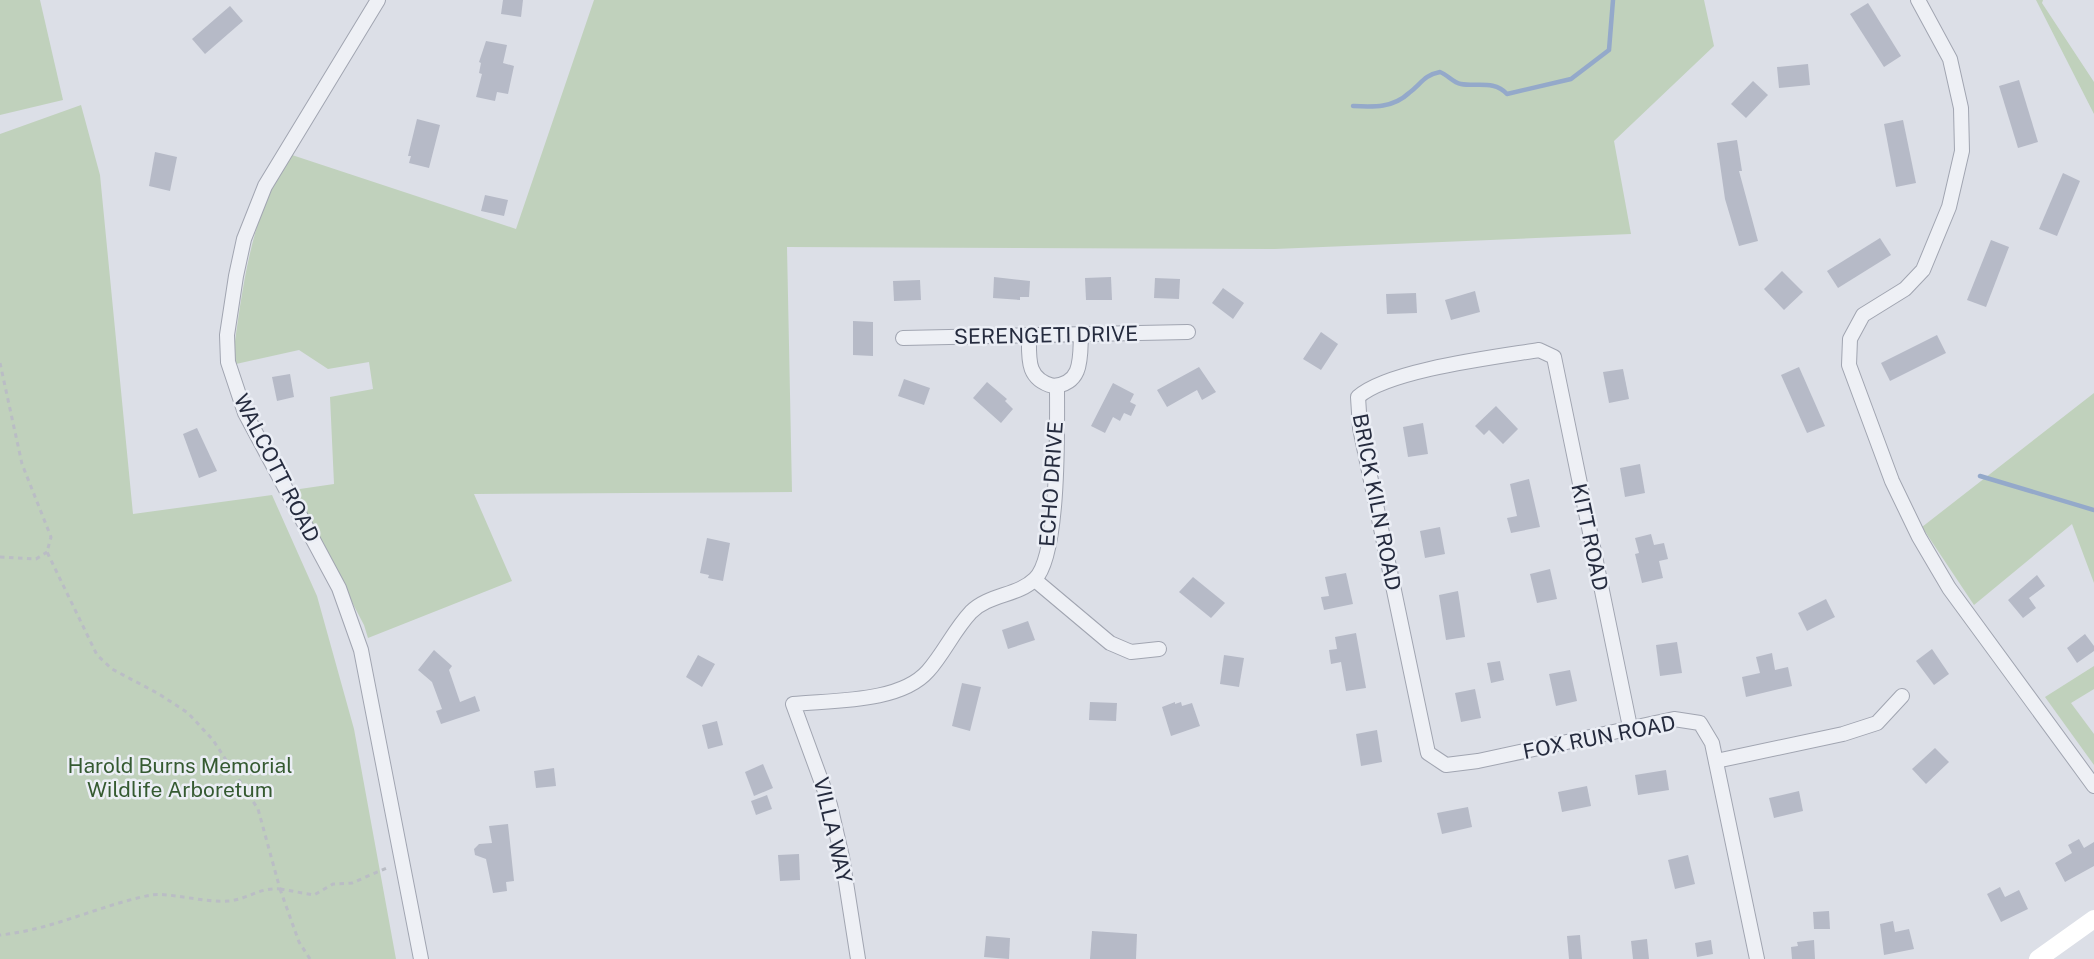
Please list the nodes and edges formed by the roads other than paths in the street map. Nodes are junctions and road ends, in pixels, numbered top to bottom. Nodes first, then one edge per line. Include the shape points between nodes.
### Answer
1 (378, 0) edge
2 (1918, 0) edge
3 (1188, 332) dead end
4 (1081, 334) junction
5 (1029, 335) junction
6 (903, 338) dead end
7 (1544, 352) joint
8 (1057, 386) junction
9 (1035, 580) junction
10 (1159, 649) dead end
11 (1902, 696) dead end
12 (1630, 727) junction
13 (1436, 759) joint
14 (1716, 761) junction
15 (2094, 786) edge
16 (2094, 919) edge
17 (421, 959) edge
18 (858, 959) edge
19 (1757, 959) edge
20 (2038, 959) edge

1 - 17 street, WALCOTT ROAD via 265,186 244,239 227,335 228,362 245,413 339,588 361,650
2 - 15 street via 1950,59 1960,108 1962,151 1949,207 1923,270 1905,289 1863,315 1850,339 1849,365 1892,481 1918,537 1949,588
3 - 4 street, SERENGETI DRIVE
4 - 5 street, SERENGETI DRIVE
4 - 8 street via 1077,374
5 - 6 street, SERENGETI DRIVE
5 - 8 street via 1030,369 1043,384
7 - 12 street, KITT ROAD via 1554,357
7 - 13 street, BRICK KILN ROAD via 1413,374 1369,387 1358,397 1360,428 1418,714 1428,753
8 - 9 street, ECHO DRIVE via 1055,494 1046,558
9 - 10 street via 1110,643 1131,652
9 - 18 street, VILLA WAY via 976,607 914,684 883,694 793,704 831,805
11 - 14 street via 1877,723
12 - 13 street, FOX RUN ROAD via 1478,761 1446,765
12 - 14 street, FOX RUN ROAD via 1674,719 1700,723 1712,742
14 - 19 street, FOX RUN ROAD
16 - 20 street

